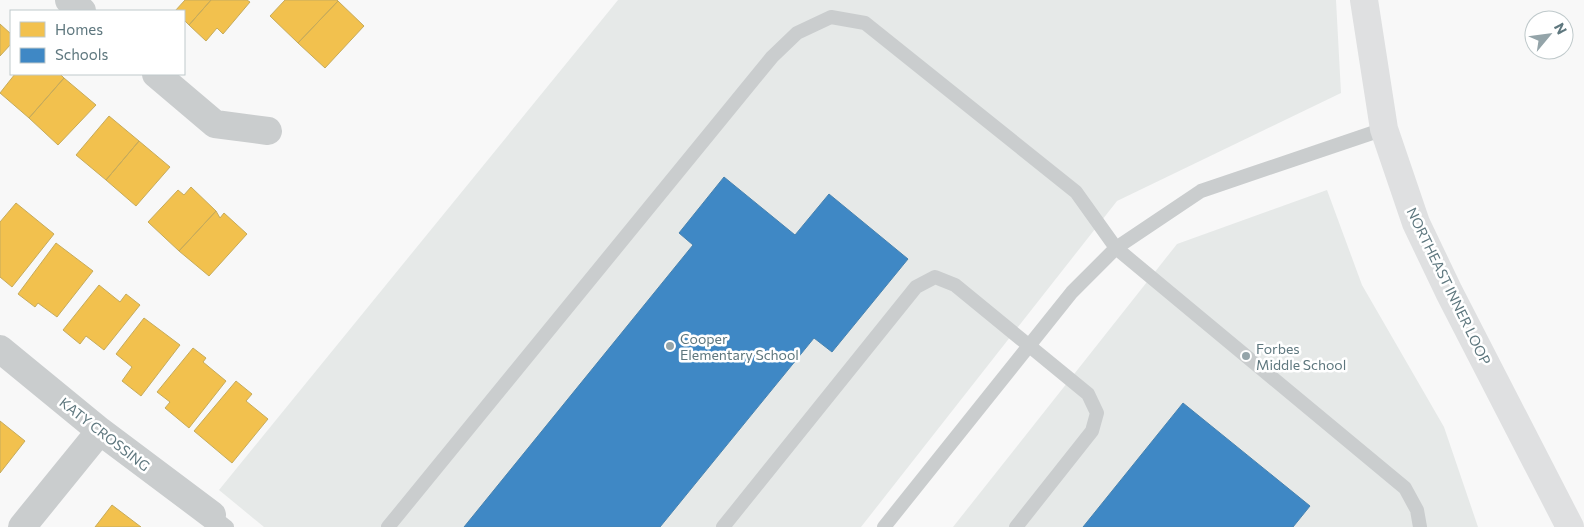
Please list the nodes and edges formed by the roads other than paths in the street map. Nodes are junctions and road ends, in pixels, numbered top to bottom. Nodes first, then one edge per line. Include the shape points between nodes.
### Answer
1 (68, 0) edge
2 (1364, 0) edge
3 (81, 10) edge
4 (157, 75) edge
5 (1384, 129) junction
6 (268, 131) dead end
7 (1116, 248) junction
8 (1029, 346) junction
9 (0, 349) edge
10 (100, 432) junction
11 (219, 521) edge
12 (22, 527) edge
13 (388, 527) edge
14 (724, 527) edge
15 (884, 527) edge
16 (1016, 527) edge
17 (1420, 527) edge
18 (1570, 527) edge

1 - 3 street
2 - 5 main road, NORTHEAST INNER LOOP
4 - 6 street via 215,124
5 - 7 lane via 1202,191
5 - 18 main road, NORTHEAST INNER LOOP via 1416,223
7 - 8 lane via 1072,292
7 - 13 lane via 1076,192 865,22 831,17 797,33 772,57
7 - 17 lane via 1405,488 1417,510
8 - 14 lane via 955,286 935,276 916,287
8 - 15 lane
8 - 16 lane via 1088,394 1096,414 1092,431
9 - 10 street, KATY CROSSING
10 - 11 street, KATY CROSSING
10 - 12 street

